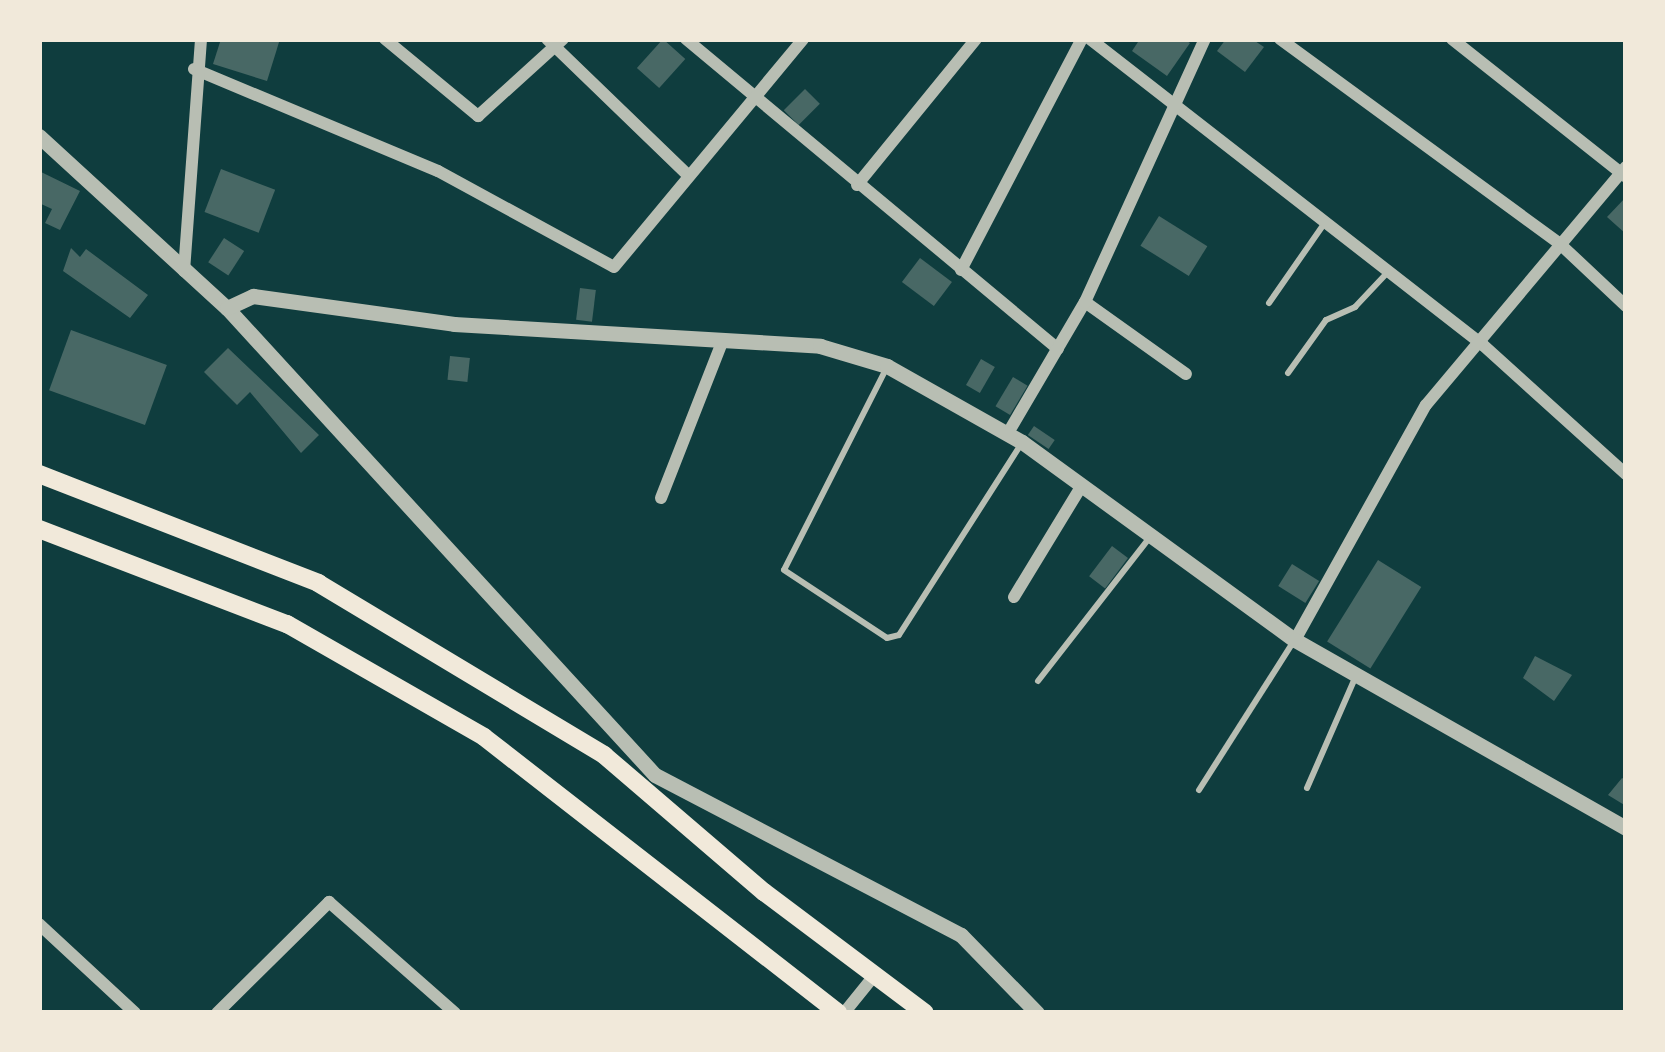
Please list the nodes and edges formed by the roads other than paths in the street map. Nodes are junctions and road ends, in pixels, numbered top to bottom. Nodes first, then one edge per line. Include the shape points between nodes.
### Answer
1 (201, 39) edge
2 (385, 39) edge
3 (686, 39) edge
4 (803, 39) edge
5 (976, 39) edge
6 (1086, 39) edge
7 (1205, 39) edge
8 (1280, 39) edge
9 (1451, 39) edge
10 (555, 41) edge
11 (194, 69) junction
12 (754, 96) junction
13 (1179, 105) junction
14 (39, 136) edge
15 (1624, 172) edge
16 (689, 176) junction
17 (857, 185) junction
18 (1326, 221) junction
19 (1560, 244) junction
20 (961, 270) junction
21 (1389, 271) junction
22 (184, 272) junction
23 (1085, 302) junction
24 (1269, 303) dead end
25 (1626, 306) edge
26 (227, 308) junction
27 (723, 340) junction
28 (1483, 345) junction
29 (1058, 349) junction
30 (887, 365) junction
31 (1288, 373) dead end
32 (1186, 374) dead end
33 (1015, 438) junction
34 (39, 474) edge
35 (1626, 475) edge
36 (1082, 484) junction
37 (661, 498) dead end
38 (39, 529) edge
39 (1150, 537) junction
40 (1014, 597) dead end
41 (1295, 640) junction
42 (1356, 675) junction
43 (1038, 682) dead end
44 (1306, 788) dead end
45 (1199, 790) dead end
46 (1626, 828) edge
47 (39, 924) edge
48 (873, 977) junction
49 (135, 1013) edge
50 (217, 1013) edge
51 (455, 1013) edge
52 (841, 1013) edge
53 (925, 1013) edge
54 (1037, 1013) edge

1 - 11 street
2 - 10 street via 478,116
3 - 12 street
4 - 12 street
5 - 17 street
6 - 13 street
6 - 20 street
7 - 13 street
8 - 19 street
9 - 15 street
10 - 16 street
11 - 16 street via 438,171 614,267
11 - 22 street
12 - 16 street
12 - 17 street
13 - 18 street
13 - 23 street
14 - 22 street
15 - 19 street
17 - 20 street
18 - 21 street
18 - 24 lane
19 - 25 street
19 - 28 street
20 - 29 street
21 - 28 street
21 - 31 lane via 1355,307 1326,320
22 - 26 street
23 - 29 street
23 - 32 street
26 - 27 street via 253,296 454,324
26 - 54 street via 655,775 961,935
27 - 30 street via 820,346
27 - 37 street
28 - 35 street
28 - 41 street via 1426,405
29 - 33 street
30 - 33 street
30 - 33 lane via 784,570 887,638 899,634
33 - 36 street
34 - 48 main road via 318,583 543,718 604,755
36 - 39 street
36 - 40 street
38 - 52 main road via 287,624 484,737
39 - 41 street
39 - 43 lane
41 - 42 street
41 - 45 lane
42 - 44 lane
42 - 46 street
47 - 49 street
48 - 52 street
48 - 53 main road
50 - 51 street via 329,902

